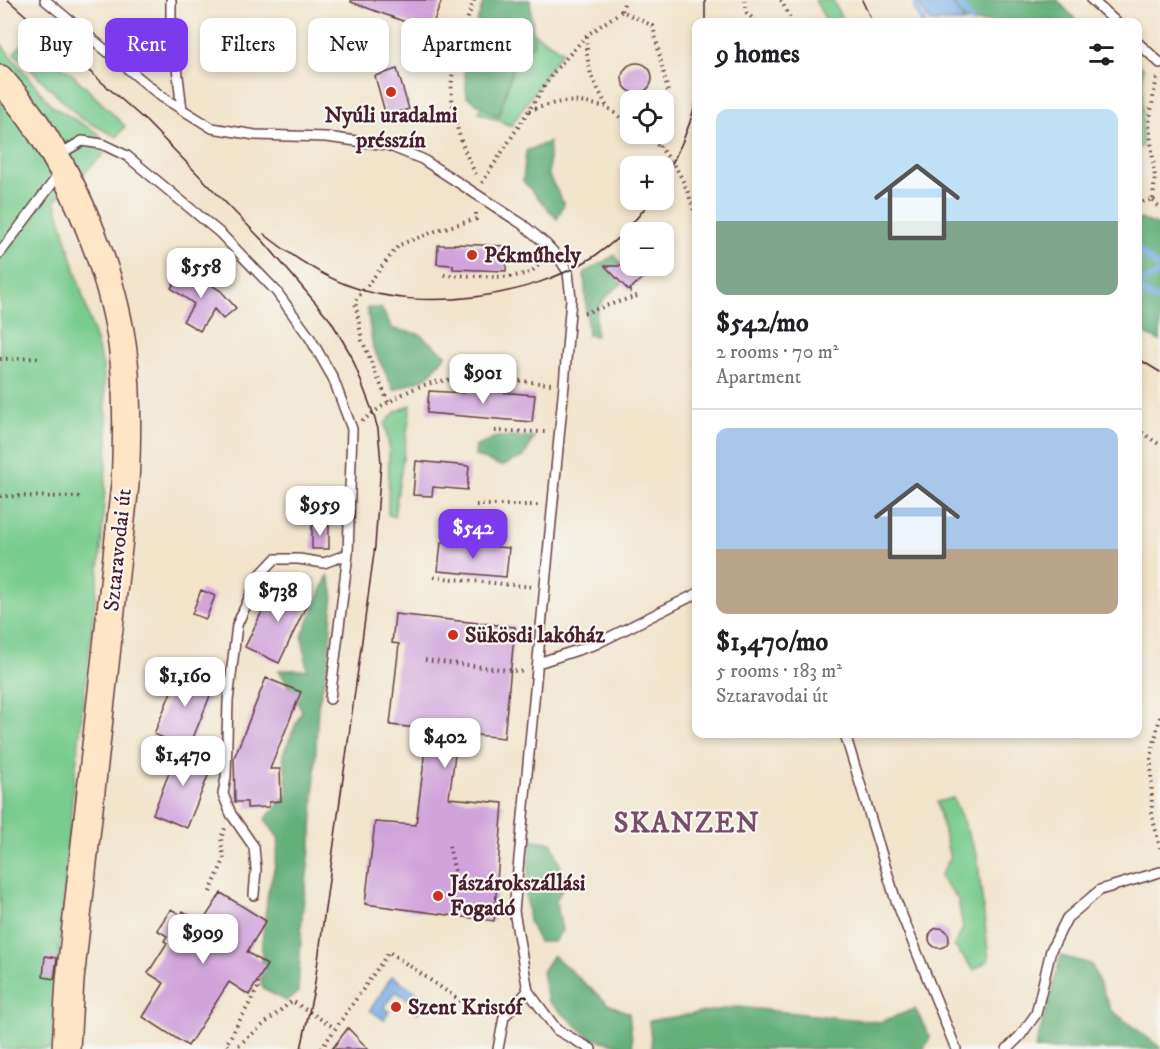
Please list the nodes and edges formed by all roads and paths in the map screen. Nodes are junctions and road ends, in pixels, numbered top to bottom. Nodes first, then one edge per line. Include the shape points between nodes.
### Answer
1 (45, 0) edge
2 (171, 0) edge
3 (474, 0) edge
4 (625, 0) edge
5 (745, 0) edge
6 (781, 0) edge
7 (1092, 0) edge
8 (622, 11) junction
9 (752, 18) edge
10 (790, 18) edge
11 (1112, 18) edge
12 (587, 35) junction
13 (1142, 47) edge
14 (1160, 63) edge
15 (1160, 75) edge
16 (0, 79) edge
17 (668, 90) edge
18 (607, 108) junction
19 (182, 111) junction
20 (529, 111) junction
21 (620, 118) edge
22 (655, 144) edge
23 (661, 144) edge
24 (660, 148) junction
25 (59, 163) junction
26 (475, 193) junction
27 (1153, 199) junction
28 (1142, 202) edge
29 (692, 203) edge
30 (1160, 210) edge
31 (551, 249) junction
32 (0, 253) edge
33 (444, 275) dead end
34 (640, 295) dead end
35 (569, 318) junction
36 (38, 358) dead end
37 (0, 359) edge
38 (564, 385) junction
39 (388, 402) junction
40 (352, 429) junction
41 (495, 431) dead end
42 (1142, 432) edge
43 (560, 433) junction
44 (1160, 445) edge
45 (0, 496) edge
46 (84, 497) dead end
47 (553, 504) junction
48 (476, 505) dead end
49 (348, 554) junction
50 (434, 577) dead end
51 (546, 588) junction
52 (692, 596) edge
53 (425, 660) dead end
54 (538, 663) junction
55 (536, 673) junction
56 (330, 699) dead end
57 (1160, 717) edge
58 (846, 738) edge
59 (231, 814) junction
60 (449, 846) dead end
61 (1160, 848) edge
62 (1160, 872) edge
63 (465, 880) dead end
64 (210, 892) dead end
65 (254, 895) dead end
66 (258, 980) dead end
67 (528, 991) junction
68 (504, 1017) junction
69 (335, 1028) junction
70 (66, 1049) edge
71 (233, 1049) edge
72 (321, 1049) edge
73 (498, 1049) edge
74 (591, 1049) edge
75 (956, 1049) edge
76 (1007, 1049) edge

1 - 19 lane
2 - 19 lane
3 - 20 path via 452,72 453,117 469,162 482,184
4 - 8 path
5 - 9 path
6 - 10 path
7 - 11 lane
8 - 12 path
8 - 17 path via 653,26
12 - 18 path via 586,56 591,75
12 - 20 path via 553,73
13 - 14 lane
15 - 27 path via 1149,124 1155,177
16 - 25 street, Sztaravodai út via 36,124
18 - 20 path via 574,99
18 - 21 path
19 - 26 lane via 212,128 255,135 326,136 387,145 422,159
22 - 24 path
23 - 24 path
24 - 29 path via 674,162
25 - 32 lane
25 - 40 lane via 82,141 102,144 127,156 219,233 276,291 310,338 333,378
25 - 70 street, Sztaravodai út via 90,232 113,302 124,360 128,422 125,484 70,980
26 - 31 lane
26 - 39 path via 476,219 399,245 355,301 362,340
27 - 28 path
27 - 30 path
31 - 33 path via 530,273 509,277
31 - 35 lane via 568,272
34 - 35 path
35 - 38 lane
36 - 37 path
38 - 39 path via 458,379 418,387
38 - 43 lane
39 - 40 path
40 - 49 lane
41 - 43 path
42 - 44 path
43 - 47 lane
45 - 46 path
47 - 48 path
47 - 51 lane
49 - 56 lane
49 - 59 lane via 324,563 275,559 259,576 237,625 228,701 223,794
50 - 51 path
51 - 54 lane
52 - 54 lane via 596,644
53 - 55 path
54 - 55 lane
55 - 67 lane via 514,911
57 - 61 path via 1151,757 1152,815
58 - 75 lane via 895,898
59 - 64 path via 221,838 224,860
59 - 65 lane via 254,847
60 - 63 path via 456,877
62 - 76 lane via 1100,890 1067,918 1051,950 1035,1014
66 - 71 path via 258,988 226,1045
67 - 68 lane
67 - 74 lane via 556,1030
68 - 69 path via 477,1012 389,952
68 - 73 lane
69 - 71 path via 292,1001
69 - 72 path

